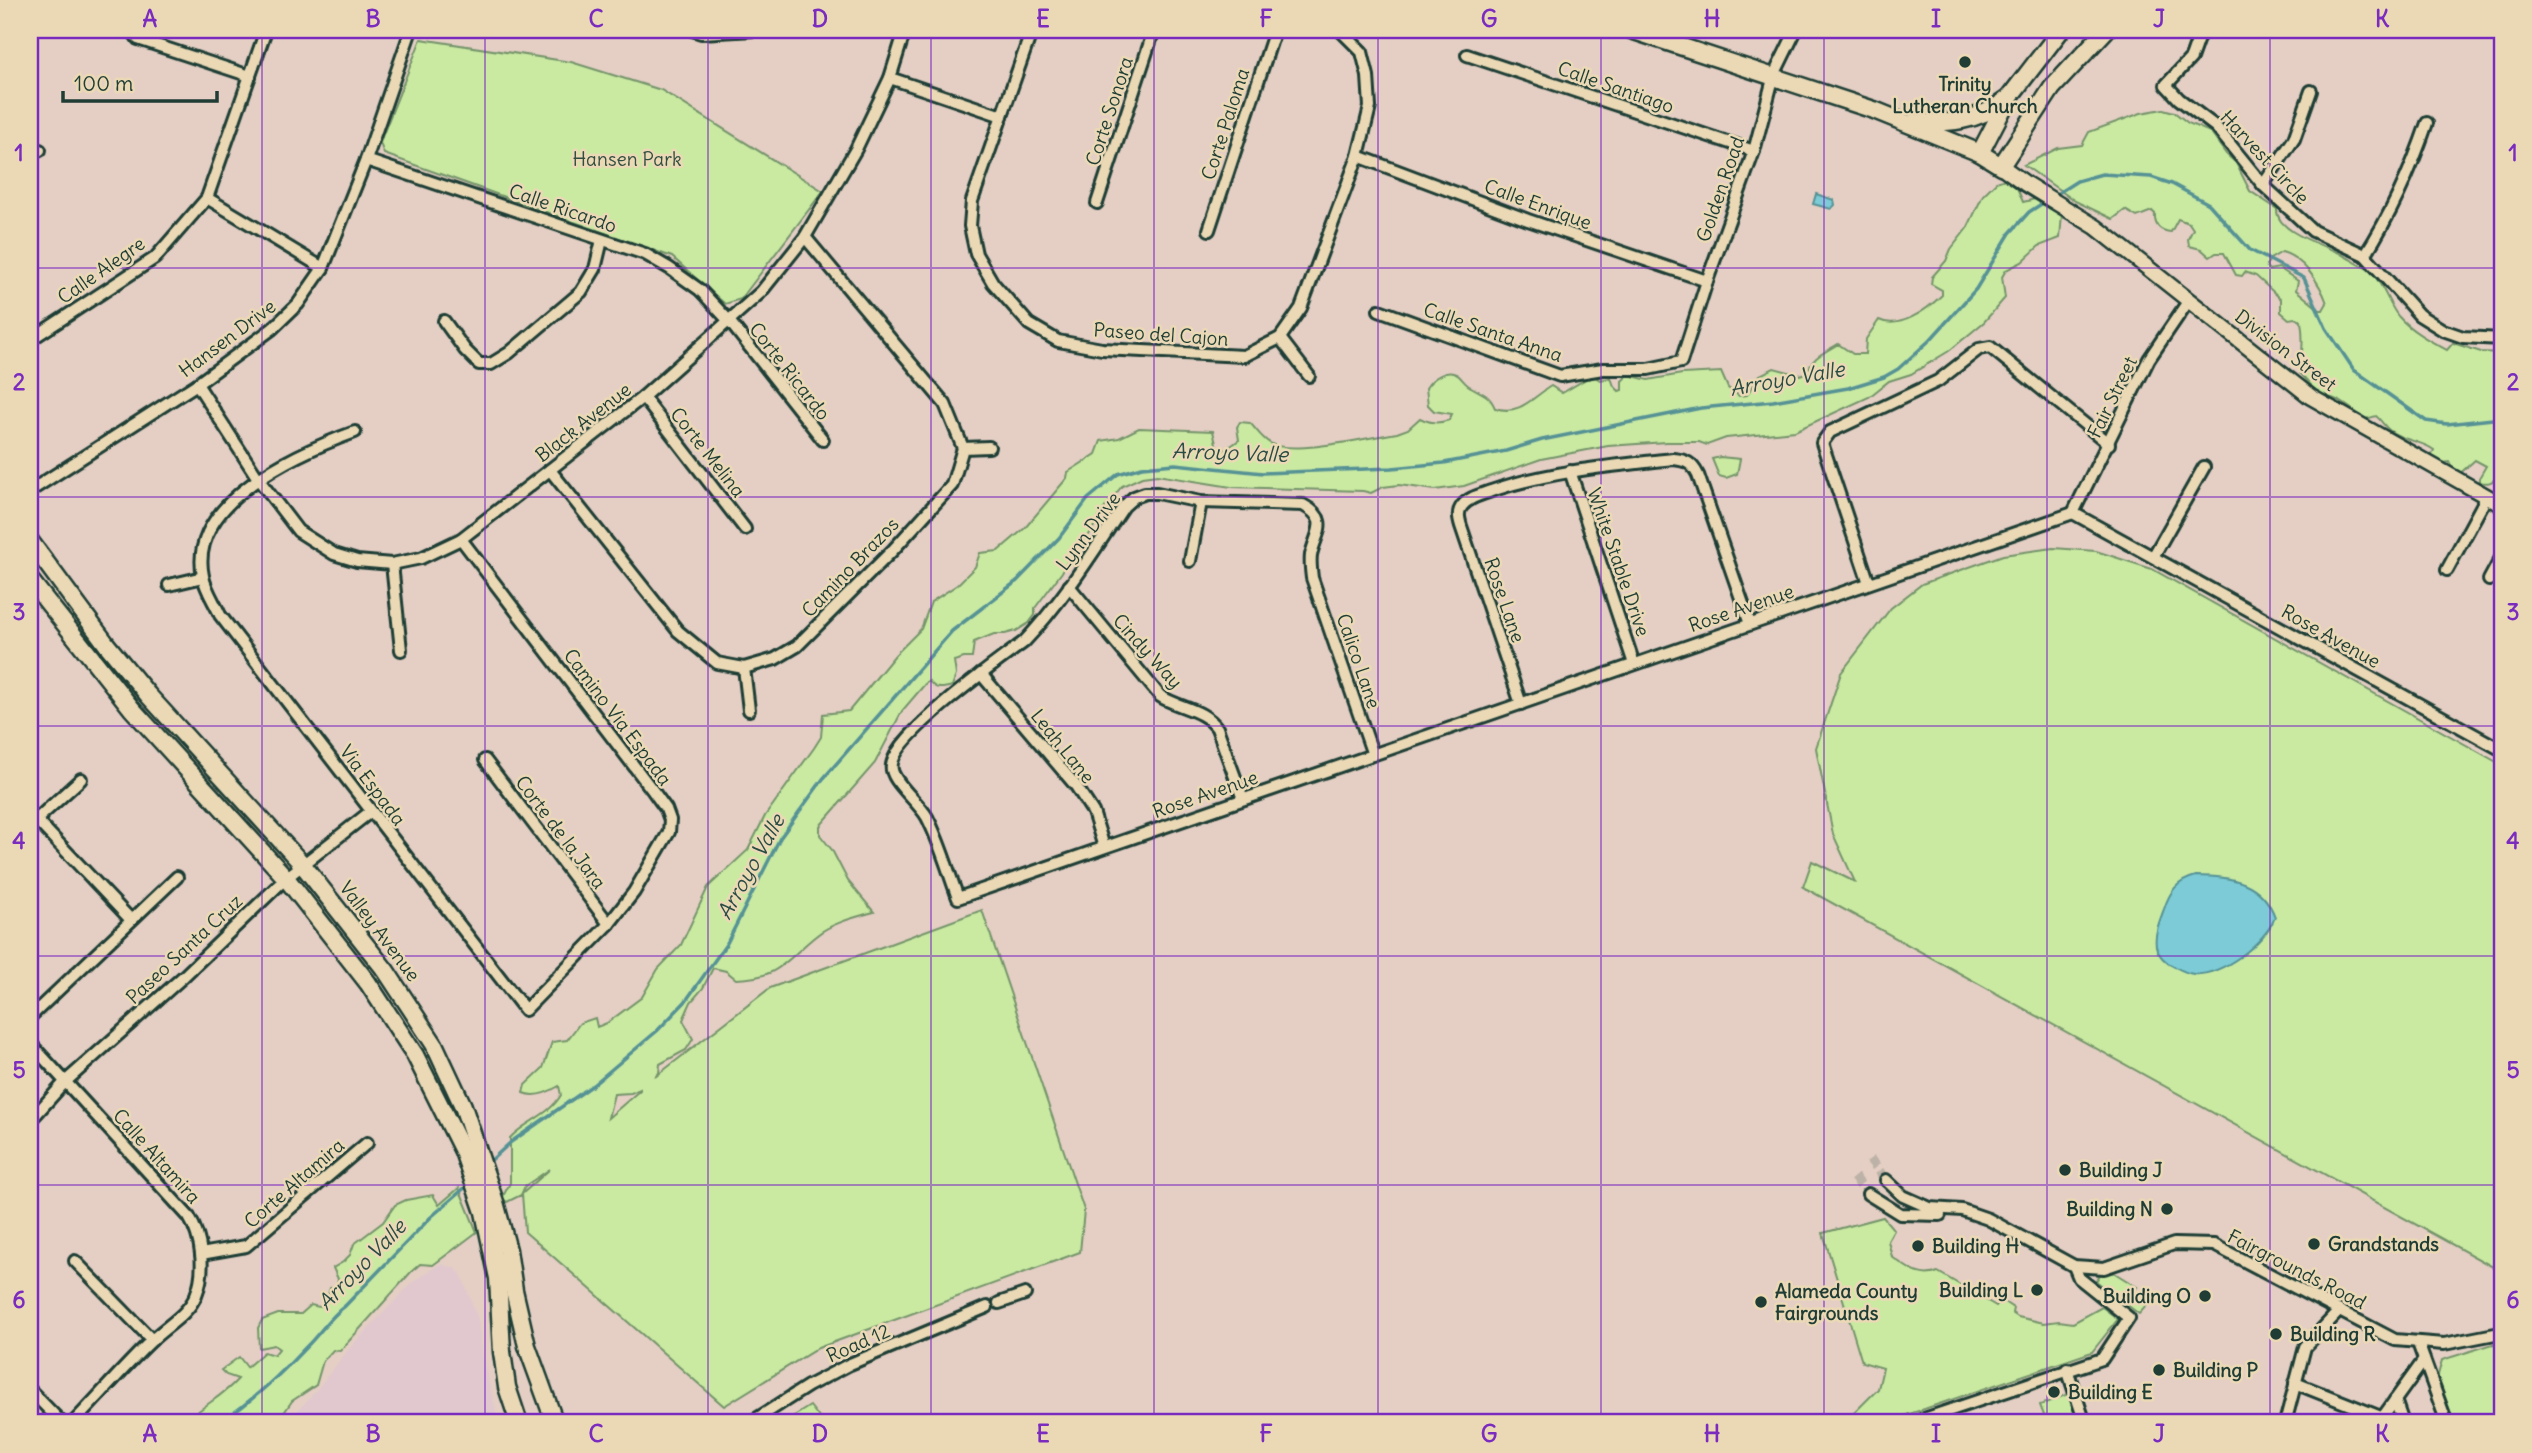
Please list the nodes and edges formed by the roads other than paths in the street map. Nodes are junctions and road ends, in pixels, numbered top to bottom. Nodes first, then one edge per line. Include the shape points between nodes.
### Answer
1 (132, 30) edge
2 (266, 30) edge
3 (411, 30) edge
4 (692, 30) edge
5 (755, 30) edge
6 (905, 30) edge
7 (1032, 30) edge
8 (1154, 30) edge
9 (1275, 30) edge
10 (1340, 30) edge
11 (1630, 30) edge
12 (1796, 30) edge
13 (2061, 30) edge
14 (2106, 30) edge
15 (2201, 30) edge
16 (1467, 55) dead end
17 (1774, 75) junction
18 (250, 76) junction
19 (890, 78) junction
20 (2311, 91) dead end
21 (2008, 99) junction
22 (1002, 116) junction
23 (1902, 121) junction
24 (2427, 122) dead end
25 (1754, 151) junction
26 (1980, 153) junction
27 (1358, 156) junction
28 (366, 160) junction
29 (2001, 166) junction
30 (2263, 185) junction
31 (207, 198) junction
32 (1097, 203) dead end
33 (1209, 230) dead end
34 (804, 237) junction
35 (603, 240) junction
36 (2365, 255) junction
37 (323, 268) junction
38 (1707, 281) junction
39 (2189, 300) junction
40 (1379, 310) dead end
41 (444, 320) dead end
42 (730, 322) junction
43 (1280, 338) junction
44 (2502, 339) edge
45 (30, 340) edge
46 (1681, 362) joint
47 (1309, 376) dead end
48 (197, 384) junction
49 (643, 397) junction
50 (355, 432) dead end
51 (823, 440) dead end
52 (2109, 444) junction
53 (989, 447) dead end
54 (963, 448) junction
55 (2204, 467) dead end
56 (550, 470) junction
57 (1570, 471) junction
58 (259, 480) junction
59 (30, 491) edge
60 (2487, 496) junction
61 (1200, 502) junction
62 (2502, 505) edge
63 (2073, 513) junction
64 (745, 529) dead end
65 (461, 539) junction
66 (30, 541) edge
67 (2502, 556) edge
68 (2153, 557) junction
69 (1189, 561) dead end
70 (393, 565) junction
71 (2447, 570) dead end
72 (203, 577) junction
73 (1312, 578) joint
74 (30, 580) edge
75 (2489, 580) dead end
76 (1869, 583) junction
77 (169, 585) dead end
78 (1069, 586) junction
79 (1750, 624) junction
80 (401, 650) dead end
81 (1634, 664) junction
82 (744, 668) junction
83 (981, 674) junction
84 (1521, 704) junction
85 (750, 710) dead end
86 (2502, 750) edge
87 (1373, 755) junction
88 (485, 760) dead end
89 (81, 779) dead end
90 (1243, 799) junction
91 (370, 812) junction
92 (33, 816) edge
93 (1104, 847) junction
94 (303, 865) junction
95 (177, 877) dead end
96 (286, 878) junction
97 (958, 898) joint
98 (131, 920) junction
99 (609, 924) junction
100 (30, 1017) edge
101 (30, 1043) edge
102 (65, 1082) junction
103 (30, 1121) edge
104 (367, 1143) dead end
105 (1886, 1180) tunnel mouth
106 (1868, 1194) tunnel mouth
107 (489, 1207) junction
108 (1962, 1210) junction
109 (201, 1254) junction
110 (75, 1261) dead end
111 (2074, 1266) junction
112 (1026, 1294) dead end
113 (999, 1303) dead end
114 (986, 1307) dead end
115 (2339, 1311) junction
116 (2502, 1337) edge
117 (152, 1340) junction
118 (2418, 1343) junction
119 (2424, 1360) junction
120 (2067, 1369) junction
121 (2295, 1383) junction
122 (30, 1390) edge
123 (2395, 1400) junction
124 (1921, 1420) dead end
125 (2381, 1420) edge
126 (62, 1423) edge
127 (73, 1423) edge
128 (519, 1423) edge
129 (555, 1423) edge
130 (750, 1423) edge
131 (2085, 1423) edge
132 (2285, 1423) edge
133 (2403, 1423) edge
134 (2447, 1423) edge

1 - 18 street via 138,39
2 - 18 street, Calle Alegre
3 - 28 street, Hansen Drive
4 - 5 street
6 - 19 street, Black Avenue
7 - 22 street, Paseo del Cajon
8 - 32 street, Corte Sonora
9 - 33 street, Corte Paloma
10 - 27 street, Paseo del Cajon via 1362,52 1368,76 1370,107
11 - 17 main road
12 - 17 street, Golden Road
13 - 21 main road
14 - 29 main road via 2052,88
15 - 30 street, Harvest Circle via 2192,58 2166,85 2216,127
16 - 25 street, Calle Santiago
17 - 23 main road
17 - 25 street, Golden Road
18 - 31 street, Calle Alegre
19 - 22 street
19 - 34 street, Black Avenue via 856,149
20 - 30 street via 2294,139
21 - 23 main road via 1978,117 1958,122
21 - 26 main road
22 - 43 street, Paseo del Cajon via 972,201 970,226 976,254 993,283 1029,324 1058,341 1102,349 1244,356
23 - 26 main road
24 - 36 street via 2406,181
25 - 38 street, Golden Road
26 - 29 main road
27 - 38 street, Calle Enrique
27 - 43 street, Paseo del Cajon via 1301,308
28 - 35 street, Calle Ricardo
28 - 37 street, Hansen Drive
29 - 39 street, Division Street via 2096,227
30 - 36 street, Harvest Circle via 2313,231
31 - 37 street
31 - 45 street, Calle Alegre via 155,258
34 - 42 street, Black Avenue via 761,292
34 - 54 street via 945,404
35 - 41 street via 595,269 581,292 491,364 479,364
35 - 42 street, Calle Ricardo via 670,268 700,290
36 - 44 street, Harvest Circle via 2409,305 2443,330 2463,337
37 - 48 street, Hansen Drive via 298,304 272,329
38 - 46 street, Golden Road
39 - 52 street, Fair Street via 2149,359
39 - 60 street, Division Street via 2311,397
40 - 46 street, Calle Santa Anna via 1560,376
42 - 49 street, Black Avenue
42 - 51 street, Corte Ricardo
43 - 47 street
48 - 58 street, Black Avenue
48 - 59 street, Hansen Drive
49 - 56 street, Black Avenue
49 - 64 street, Corte Melina
50 - 58 street, Via Espada via 302,454
52 - 63 street, Fair Street
52 - 76 street via 1990,347 1979,349 1938,381 1830,432 1822,443
53 - 54 street
54 - 82 street, Camino Brazos via 951,485 874,569 797,646 775,659
55 - 68 street
56 - 65 street, Black Avenue
56 - 82 street via 678,631 717,663
57 - 79 street via 1673,459 1693,466
57 - 81 street, White Stable Drive
57 - 84 street, Rose Lane via 1511,484 1460,507 1461,526
58 - 70 street, Black Avenue via 307,537 334,554
58 - 72 street, Via Espada via 227,503 212,523 203,540
60 - 62 street, Division Street
60 - 71 street
61 - 69 street
61 - 73 street, Lynn Drive via 1303,505 1313,510 1320,531 1311,555
61 - 78 street, Lynn Drive via 1157,493 1134,497
63 - 68 street, Rose Avenue
63 - 76 street, Rose Avenue
65 - 70 street, Black Avenue
65 - 99 street, Camino Via Espada via 666,808 669,832
66 - 94 main road, Valley Avenue via 148,695
67 - 75 street
68 - 86 street, Rose Avenue
70 - 80 street
72 - 77 street
72 - 91 street, Via Espada via 220,615
73 - 87 street, Calico Lane
74 - 96 main road, Valley Avenue via 132,709
76 - 79 street, Rose Avenue
78 - 83 street, Lynn Drive via 1024,642
78 - 90 street, Cindy Way via 1160,696 1212,720
79 - 81 street, Rose Avenue
81 - 84 street, Rose Avenue
82 - 85 street
83 - 93 street, Leah Lane via 1076,786 1093,812
83 - 97 street, Lynn Drive via 920,725 891,762 892,773 925,814 936,836
84 - 87 street, Rose Avenue
87 - 90 street, Rose Avenue
88 - 99 street, Corte de la Jara
89 - 92 street
90 - 93 street, Rose Avenue
91 - 94 street, Paseo Santa Cruz
91 - 99 street, Via Espada via 525,1010
92 - 98 street
93 - 97 street, Rose Avenue
94 - 96 street, Paseo Santa Cruz
94 - 107 main road, Valley Avenue via 386,971 434,1044 463,1106
95 - 98 street
96 - 102 street, Paseo Santa Cruz
96 - 107 main road, Valley Avenue via 368,983 409,1045
98 - 100 street
101 - 102 street, Calle Altamira
102 - 103 street, Paseo Santa Cruz
102 - 109 street, Calle Altamira via 189,1217
104 - 109 street, Corte Altamira via 246,1247
105 - 108 street, Fairgrounds Road via 1903,1196 1930,1208
106 - 108 street via 1900,1214 1940,1215
107 - 128 main road, Valley Avenue via 506,1375
107 - 129 main road, Valley Avenue via 508,1250 527,1346
108 - 111 street, Fairgrounds Road via 1988,1219
109 - 117 street, Calle Altamira via 196,1295 188,1309
110 - 117 street
111 - 115 street, Fairgrounds Road via 2104,1268 2174,1244 2214,1245
111 - 120 street via 2080,1278 2129,1318 2102,1359
112 - 113 street
114 - 130 street, Road 12 via 850,1364
115 - 118 street, Fairgrounds Road via 2395,1340
115 - 121 street via 2305,1347
116 - 118 street, Fairgrounds Road
117 - 127 street, Calle Altamira
118 - 119 street
119 - 123 street
119 - 134 street
120 - 124 street
120 - 131 street
121 - 125 street
121 - 132 street
122 - 126 street
123 - 125 street
123 - 133 street

